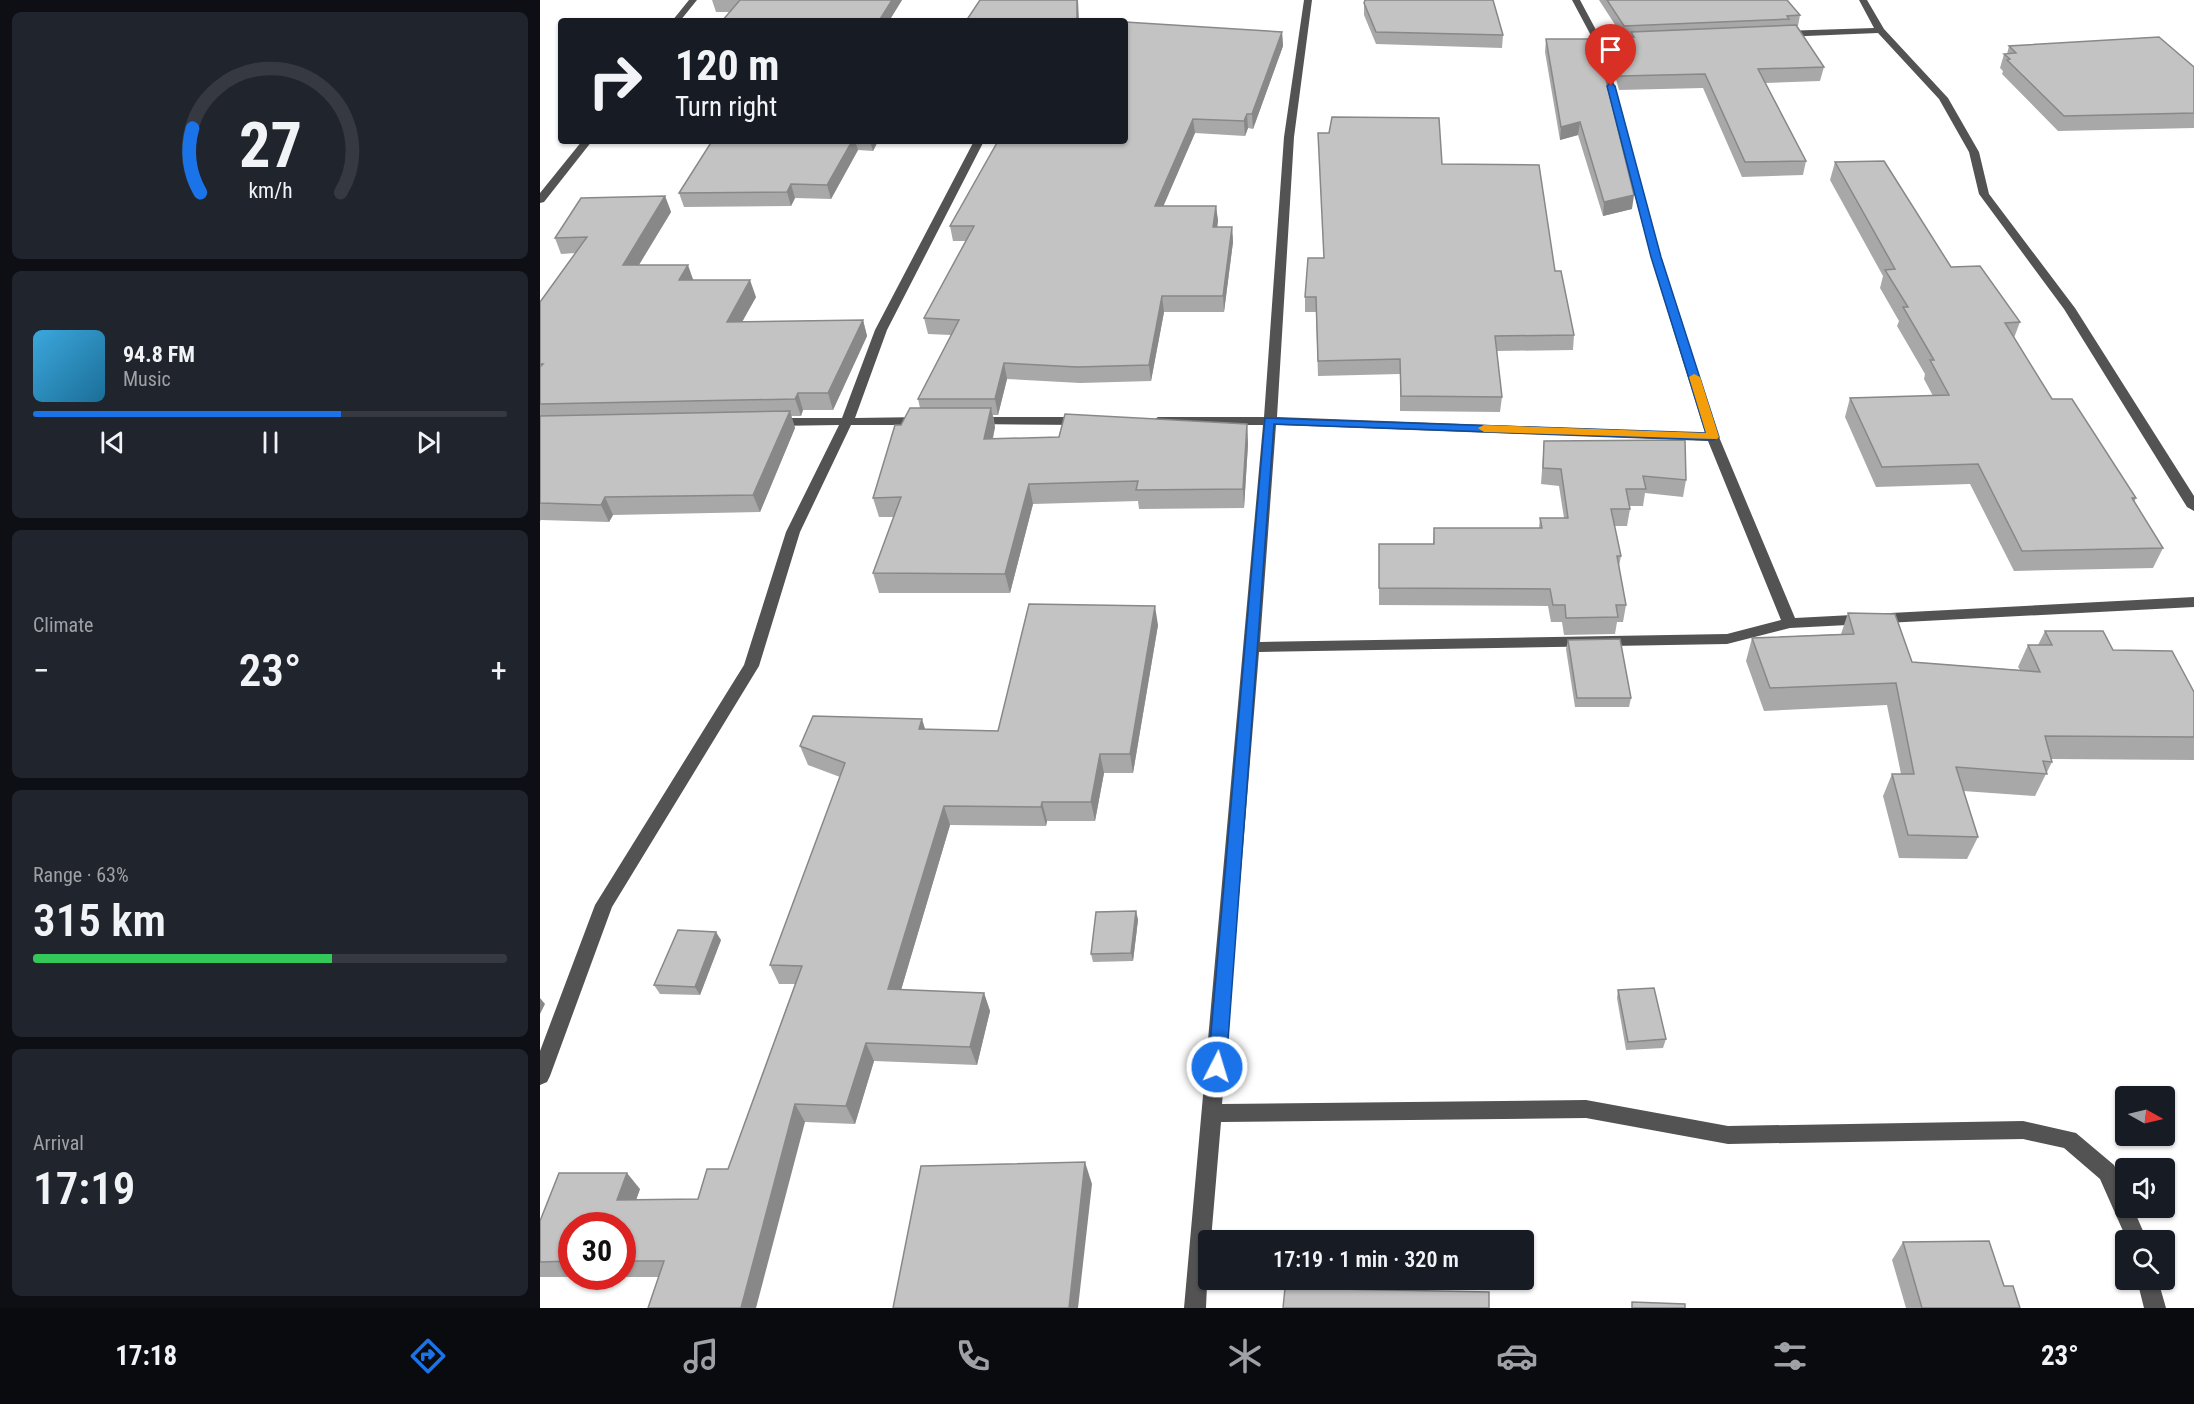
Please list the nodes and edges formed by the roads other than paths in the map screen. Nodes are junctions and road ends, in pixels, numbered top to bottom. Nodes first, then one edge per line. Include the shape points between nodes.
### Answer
1 (693, 0) edge
2 (1308, 0) edge
3 (1576, 0) edge
4 (1863, 0) edge
5 (678, 18) edge
6 (1880, 30) junction
7 (1775, 34) edge
8 (584, 144) edge
9 (978, 144) edge
10 (540, 200) edge
11 (847, 421) junction
12 (941, 421) edge
13 (964, 421) edge
14 (1093, 421) edge
15 (1140, 421) edge
16 (1269, 421) junction
17 (764, 423) edge
18 (1713, 437) junction
19 (2194, 507) edge
20 (2194, 602) edge
21 (1790, 623) junction
22 (1252, 647) junction
23 (540, 1076) edge
24 (1213, 1113) junction
25 (2133, 1230) edge
26 (2150, 1290) edge
27 (1195, 1308) edge
28 (2155, 1308) edge

1 - 5 street
2 - 16 street via 1289,137
3 - 18 street via 1605,43 1656,257
4 - 6 street
6 - 7 street
6 - 19 street via 1943,98 1974,152 1984,194 2069,308
8 - 10 street
9 - 11 street via 881,330
11 - 12 street
11 - 17 street
11 - 23 street via 793,532 751,666 604,905
13 - 14 street
15 - 16 street
16 - 18 street
16 - 22 street
18 - 21 street
20 - 21 street
21 - 22 street via 1727,639
22 - 24 street
24 - 25 street via 1586,1109 1728,1135 2023,1130 2069,1140 2108,1172
24 - 27 street
26 - 28 street

